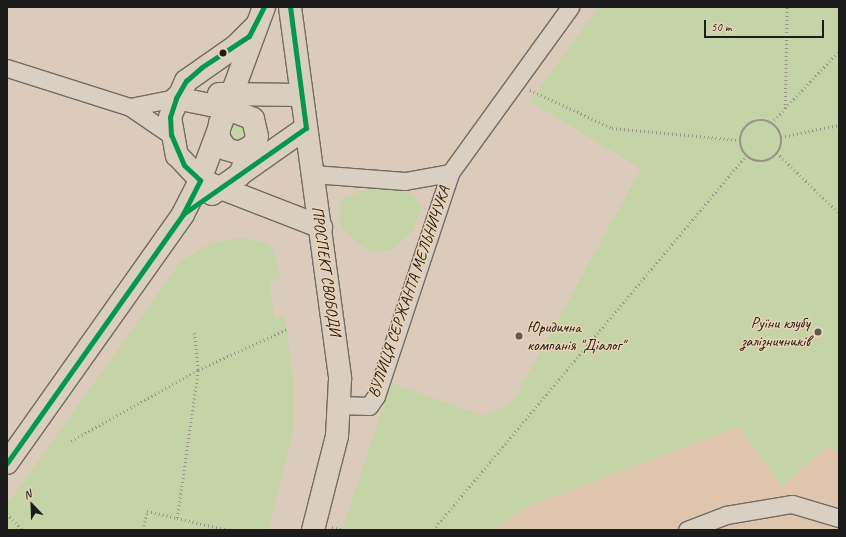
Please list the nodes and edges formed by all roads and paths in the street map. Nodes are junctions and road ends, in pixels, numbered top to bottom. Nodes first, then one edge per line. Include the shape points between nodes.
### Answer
1 (570, 7) edge
2 (788, 7) edge
3 (288, 8) edge
4 (263, 12) edge
5 (839, 51) edge
6 (7, 68) edge
7 (515, 83) junction
8 (301, 94) junction
9 (176, 98) junction
10 (130, 107) junction
11 (230, 109) junction
12 (784, 109) junction
13 (771, 123) junction
14 (839, 125) edge
15 (306, 128) junction
16 (171, 136) junction
17 (781, 136) junction
18 (740, 140) junction
19 (251, 147) junction
20 (777, 154) junction
21 (746, 156) junction
22 (450, 173) junction
23 (313, 174) junction
24 (239, 176) junction
25 (200, 180) junction
26 (220, 188) junction
27 (839, 213) edge
28 (183, 214) junction
29 (321, 227) junction
30 (286, 329) dead end
31 (194, 332) dead end
32 (198, 370) junction
33 (339, 405) junction
34 (71, 441) dead end
35 (7, 461) edge
36 (7, 514) edge
37 (177, 518) junction
38 (839, 518) edge
39 (23, 530) edge
40 (143, 530) edge
41 (228, 530) edge
42 (313, 530) edge
43 (433, 530) edge
44 (687, 530) edge

1 - 7 street, ВУЛИЦЯ СЕРЖАНТА МЕЛЬНИЧУКА
2 - 12 path
3 - 8 main road, ПРОСПЕКТ СВОБОДИ
4 - 9 main road via 249,36 186,81
4 - 11 main road
5 - 12 path
6 - 10 street
7 - 18 path via 612,128
7 - 22 street, ВУЛИЦЯ СЕРЖАНТА МЕЛЬНИЧУКА
8 - 11 main road
8 - 15 main road, ПРОСПЕКТ СВОБОДИ
9 - 10 street
9 - 11 main road
9 - 16 main road via 170,117
10 - 16 street
11 - 19 main road via 253,119 257,129
11 - 19 main road via 218,137 226,149 239,152
11 - 25 main road
12 - 13 path
13 - 17 path
13 - 18 path via 763,120 749,123
14 - 17 path
15 - 23 main road, ПРОСПЕКТ СВОБОДИ
15 - 24 main road
16 - 25 main road via 184,165
17 - 20 path
18 - 21 path
19 - 24 main road
20 - 21 path via 762,162
20 - 27 path
21 - 43 path
22 - 23 street, ВУЛИЦЯ СЕРЖАНТА МЕЛЬНИЧУКА via 405,180
22 - 33 street, ВУЛИЦЯ СЕРЖАНТА МЕЛЬНИЧУКА via 376,396 369,406
23 - 29 main road, ПРОСПЕКТ СВОБОДИ
24 - 26 main road
25 - 26 main road
25 - 28 main road
26 - 28 main road
26 - 29 main road
28 - 35 main road
29 - 33 main road, ПРОСПЕКТ СВОБОДИ via 340,379
30 - 32 path
31 - 32 path
32 - 34 path
32 - 37 path
33 - 42 main road, ПРОСПЕКТ СВОБОДИ via 337,436
36 - 39 path
37 - 40 path via 147,511
37 - 41 path
38 - 44 street via 792,504 726,515

